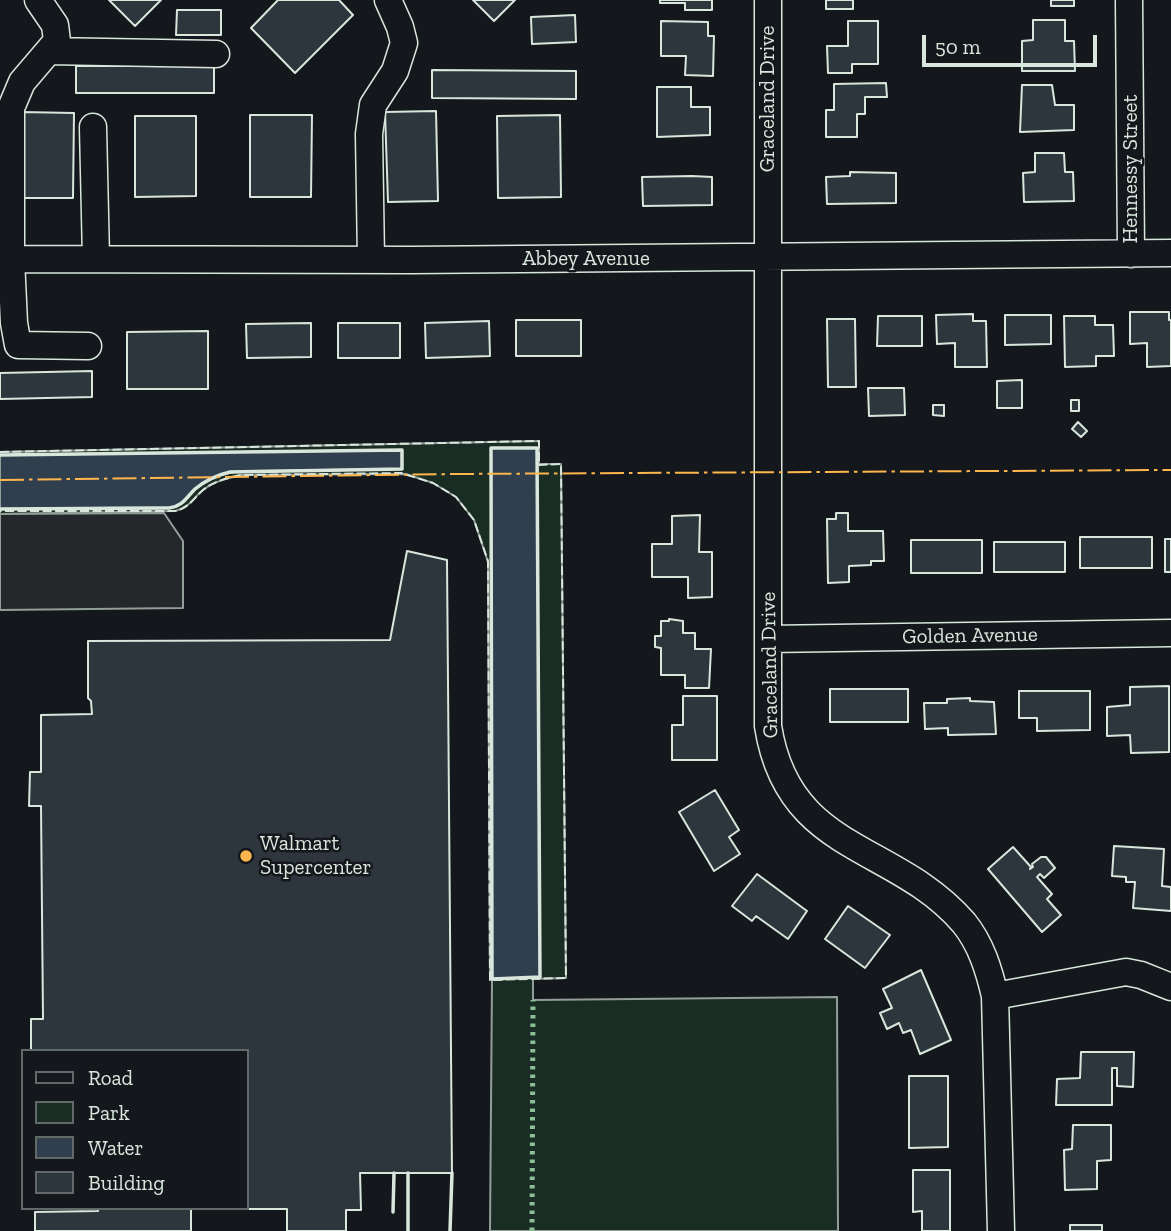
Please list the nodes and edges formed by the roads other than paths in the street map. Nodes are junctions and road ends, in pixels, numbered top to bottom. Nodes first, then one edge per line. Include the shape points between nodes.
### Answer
1 (38, 0) edge
2 (388, 0) edge
3 (768, 0) edge
4 (1129, 0) edge
5 (49, 51) junction
6 (216, 54) dead end
7 (93, 127) dead end
8 (1171, 253) edge
9 (1131, 254) junction
10 (769, 257) junction
11 (6, 259) edge
12 (96, 259) junction
13 (371, 260) junction
14 (88, 346) dead end
15 (1171, 633) edge
16 (768, 639) junction
17 (1171, 987) edge
18 (995, 996) junction
19 (1001, 1231) edge

1 - 5 street via 55,25 57,41
2 - 13 street via 404,43 395,71 373,105 369,134
3 - 10 street, Graceland Drive
4 - 9 street, Hennessy Street
5 - 6 street
5 - 11 street via 22,82 11,108
7 - 12 street
8 - 9 street, Abbey Avenue
9 - 10 street, Abbey Avenue
10 - 13 street, Abbey Avenue
10 - 16 street, Graceland Drive
11 - 12 street, Abbey Avenue
11 - 14 street via 18,345
12 - 13 street, Abbey Avenue
15 - 16 street, Golden Avenue
16 - 18 street, Graceland Drive via 768,726 775,761 791,793 824,827 947,906 979,947
17 - 18 street via 1126,972
18 - 19 street, Graceland Drive

